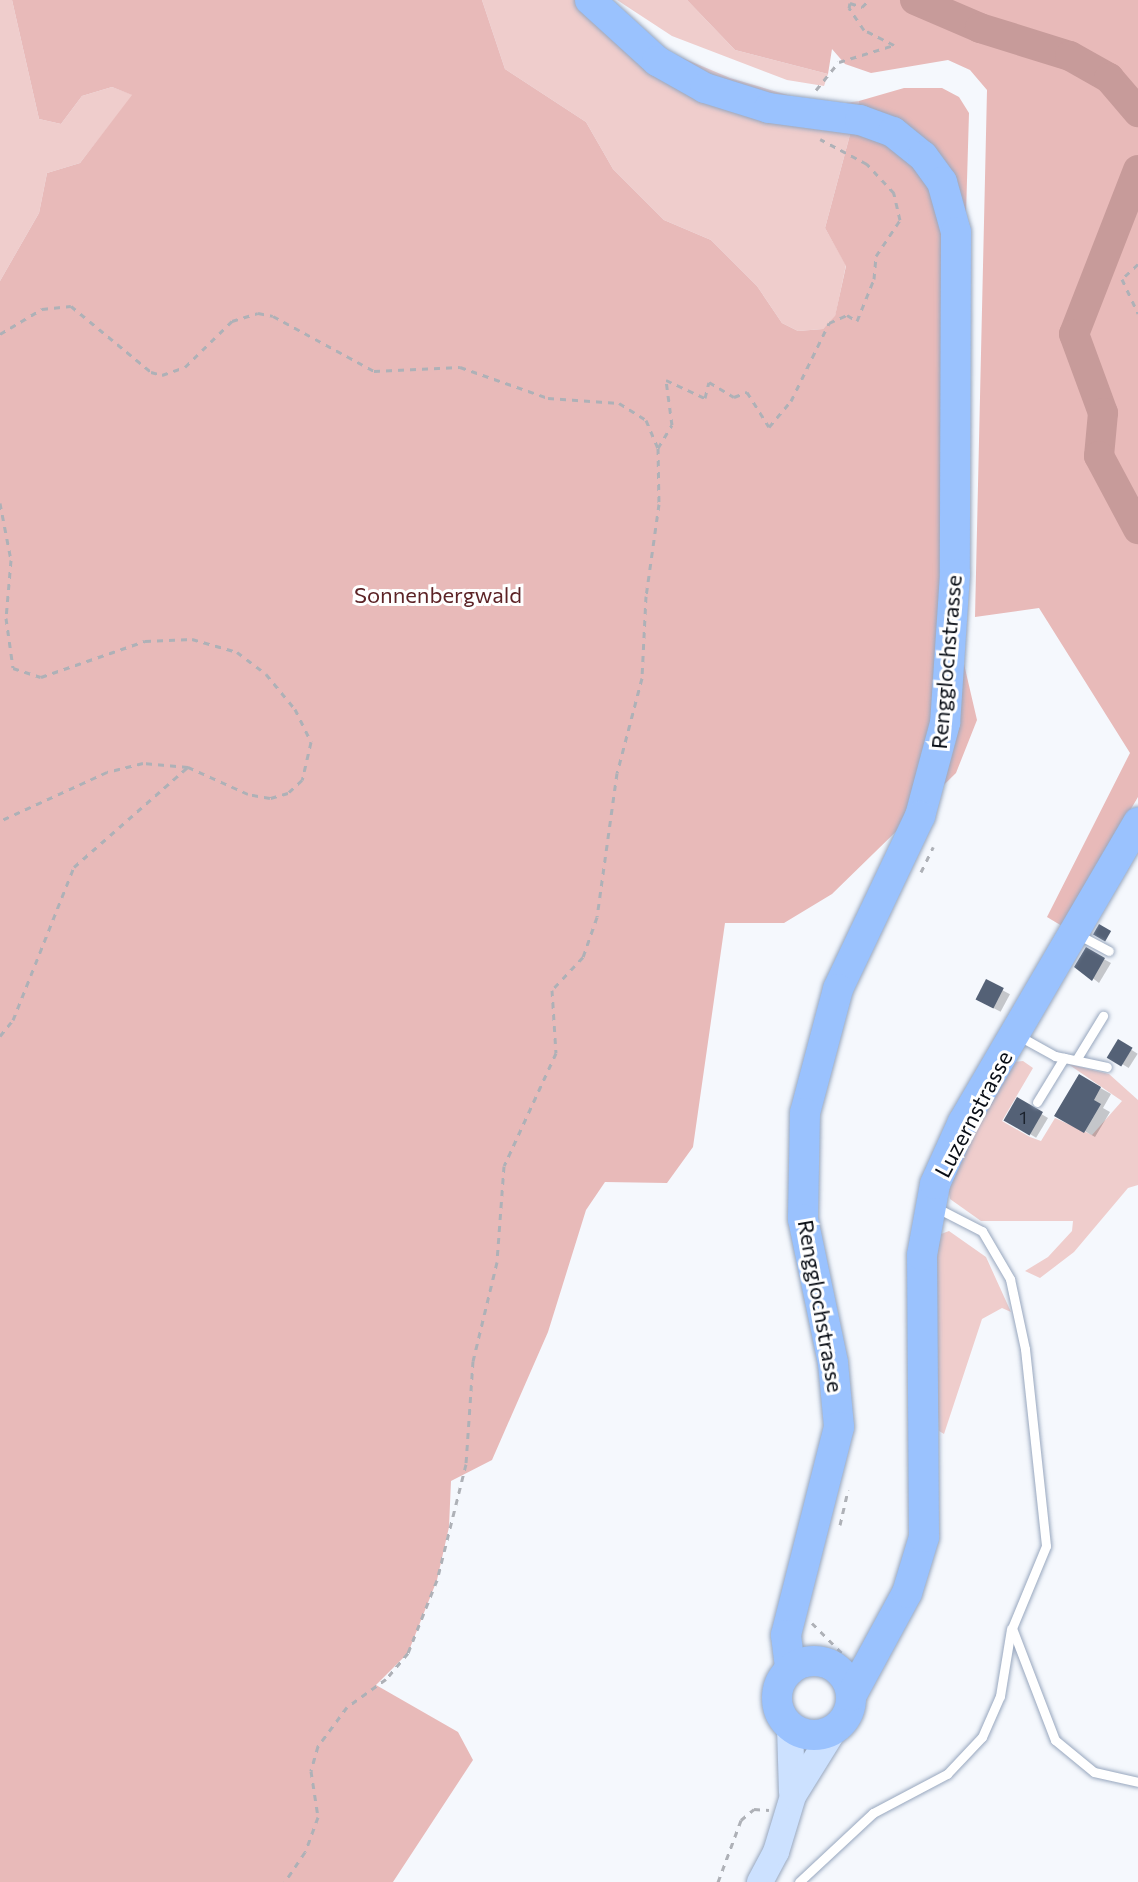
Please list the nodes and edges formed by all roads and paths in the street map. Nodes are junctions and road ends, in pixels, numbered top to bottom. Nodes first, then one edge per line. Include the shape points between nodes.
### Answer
1 (590, 0) edge
2 (869, 0) edge
3 (808, 100) dead end
4 (816, 137) dead end
5 (1138, 264) edge
6 (1138, 314) edge
7 (0, 334) edge
8 (658, 448) junction
9 (0, 503) edge
10 (188, 767) junction
11 (0, 821) edge
12 (1138, 822) edge
13 (935, 840) dead end
14 (917, 880) dead end
15 (1075, 933) junction
16 (1109, 951) dead end
17 (1103, 1016) dead end
18 (1016, 1034) junction
19 (0, 1036) edge
20 (1064, 1058) junction
21 (1076, 1060) junction
22 (1107, 1067) dead end
23 (1037, 1102) dead end
24 (929, 1203) junction
25 (850, 1478) dead end
26 (838, 1531) dead end
27 (802, 1614) junction
28 (1012, 1628) junction
29 (842, 1669) junction
30 (790, 1670) junction
31 (790, 1726) junction
32 (834, 1730) junction
33 (1138, 1782) edge
34 (790, 1808) junction
35 (285, 1882) edge
36 (718, 1882) edge
37 (760, 1882) edge
38 (799, 1882) edge

1 - 27 main road, Rengglochstrasse via 657,61 705,88 769,108 860,120 893,132 923,156 942,182 956,232 955,574 945,723 931,787 838,989 805,1113 803,1219 837,1385 839,1427
2 - 3 path via 862,7 850,3 849,8 864,30 894,45 839,62
4 - 8 path via 867,164 894,193 900,220 876,256 874,279 857,321 847,315 829,323 791,401 769,427 747,392 734,397 709,382 705,398 666,380 672,425
5 - 6 path via 1122,279
7 - 8 path via 42,309 71,306 151,372 162,375 185,367 232,321 258,313 374,371 460,367 548,398 619,403 646,420
8 - 35 path via 659,504 642,678 617,773 597,917 583,957 552,990 554,1062 504,1166 497,1262 473,1361 466,1464 437,1580 408,1653 328,1730 313,1760 318,1817 305,1852
9 - 10 path via 10,549 6,618 13,668 41,677 145,641 192,639 237,652 266,674 295,709 311,742 302,780 288,793 270,798 248,794
10 - 11 path via 143,763 107,772
10 - 19 path via 74,867 13,1020
12 - 15 main road, Luzernstrasse
13 - 14 path
15 - 16 lane
15 - 18 main road, Luzernstrasse
17 - 21 lane
18 - 20 lane
18 - 24 main road, Luzernstrasse via 951,1145
20 - 21 lane
20 - 23 lane
21 - 22 lane
24 - 28 lane via 982,1231 1010,1279 1025,1349 1046,1546
24 - 29 main road, Luzernstrasse via 921,1280 927,1516 911,1583 889,1621
25 - 26 path
27 - 29 main road
27 - 29 path
27 - 30 main road, Rengglochstrasse via 786,1635
28 - 33 lane via 1055,1740 1094,1772
28 - 38 lane via 1000,1696 982,1737 947,1774 873,1813
29 - 30 main road
29 - 32 main road via 846,1717
30 - 31 main road via 777,1699
31 - 32 main road via 810,1735
31 - 34 main road
32 - 34 main road
34 - 36 path via 764,1808 741,1820
34 - 37 main road

